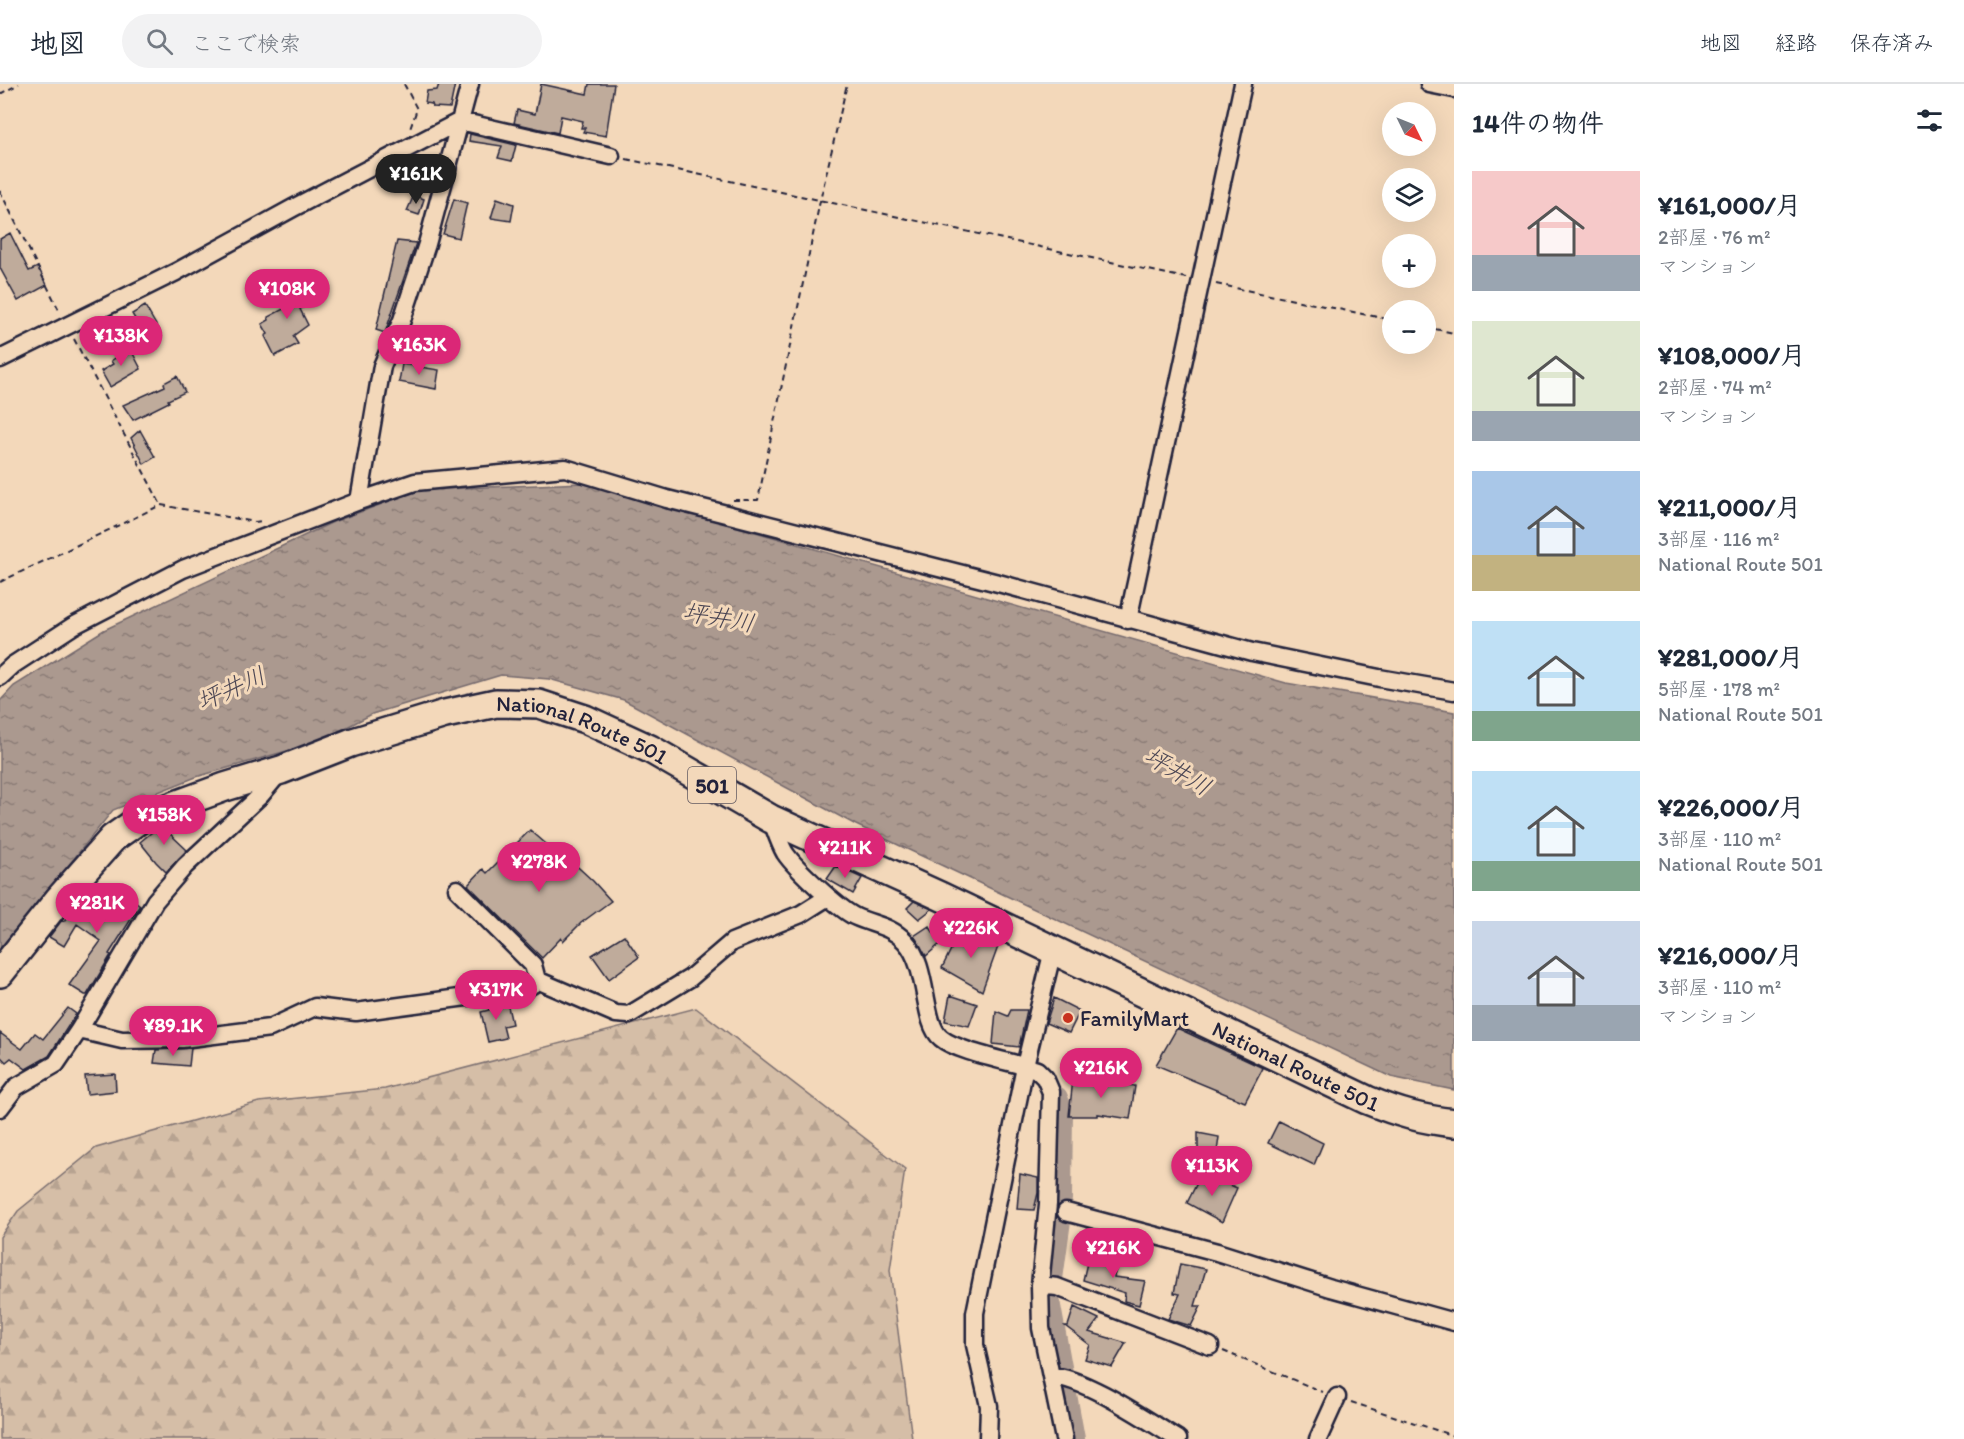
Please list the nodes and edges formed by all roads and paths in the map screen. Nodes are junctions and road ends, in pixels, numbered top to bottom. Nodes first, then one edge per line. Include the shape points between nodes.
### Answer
1 (19, 84) edge
2 (404, 84) edge
3 (470, 84) edge
4 (847, 84) edge
5 (1243, 84) edge
6 (1429, 84) edge
7 (1454, 89) edge
8 (0, 94) edge
9 (460, 121) junction
10 (409, 132) dead end
11 (611, 156) joint
12 (0, 191) edge
13 (820, 201) junction
14 (1201, 281) junction
15 (1382, 318) edge
16 (67, 327) junction
17 (1436, 329) edge
18 (1454, 333) edge
19 (0, 358) edge
20 (724, 500) dead end
21 (359, 501) junction
22 (161, 505) junction
23 (270, 520) dead end
24 (0, 582) edge
25 (1128, 620) junction
26 (0, 676) edge
27 (1454, 691) edge
28 (281, 770) junction
29 (771, 819) junction
30 (457, 889) dead end
31 (828, 897) junction
32 (1053, 950) junction
33 (0, 973) edge
34 (537, 980) junction
35 (79, 1030) junction
36 (1025, 1066) junction
37 (0, 1108) edge
38 (1454, 1123) edge
39 (1066, 1212) dead end
40 (1049, 1286) junction
41 (1454, 1322) edge
42 (1210, 1346) dead end
43 (1058, 1376) junction
44 (1337, 1397) dead end
45 (988, 1439) edge
46 (1064, 1439) edge
47 (1178, 1439) edge
48 (1318, 1439) edge

1 - 8 path
2 - 10 path via 417,109
3 - 9 street
4 - 13 path
5 - 14 street
6 - 7 street
9 - 11 street
9 - 16 street
9 - 21 street via 427,244 382,366
11 - 13 path
12 - 16 path
13 - 14 path
13 - 20 path via 758,500
14 - 15 path
14 - 25 street
16 - 19 street
16 - 22 path
17 - 18 path
21 - 25 street via 415,482 565,468 667,499
21 - 26 street via 183,569 73,626
22 - 23 path via 255,522
22 - 24 path
25 - 27 street via 1252,652
28 - 29 highway, National Route 501 / 501 via 350,743 445,714 496,703 539,704 585,718 650,749
28 - 33 highway, National Route 501 / 501 via 143,817 113,838
28 - 35 street via 261,795 184,866 155,901
29 - 31 street via 785,853
29 - 32 highway, National Route 501 / 501
30 - 34 street via 533,966
31 - 34 street via 801,914 732,942 690,978 629,1015 616,1014
31 - 36 street via 855,916 889,928 913,951 922,973 932,1024 940,1038 956,1047
32 - 36 street
32 - 38 highway, National Route 501 / 501 via 1394,1112
34 - 35 street via 525,989 356,1012 315,1007 270,1028 182,1040 122,1040
35 - 37 street via 56,1064 16,1087
36 - 40 street via 1037,1070 1051,1092
36 - 45 street via 975,1313 975,1346 989,1406
39 - 41 street
40 - 42 street
40 - 43 street via 1041,1328
43 - 46 street
43 - 47 street via 1086,1385
44 - 48 street

